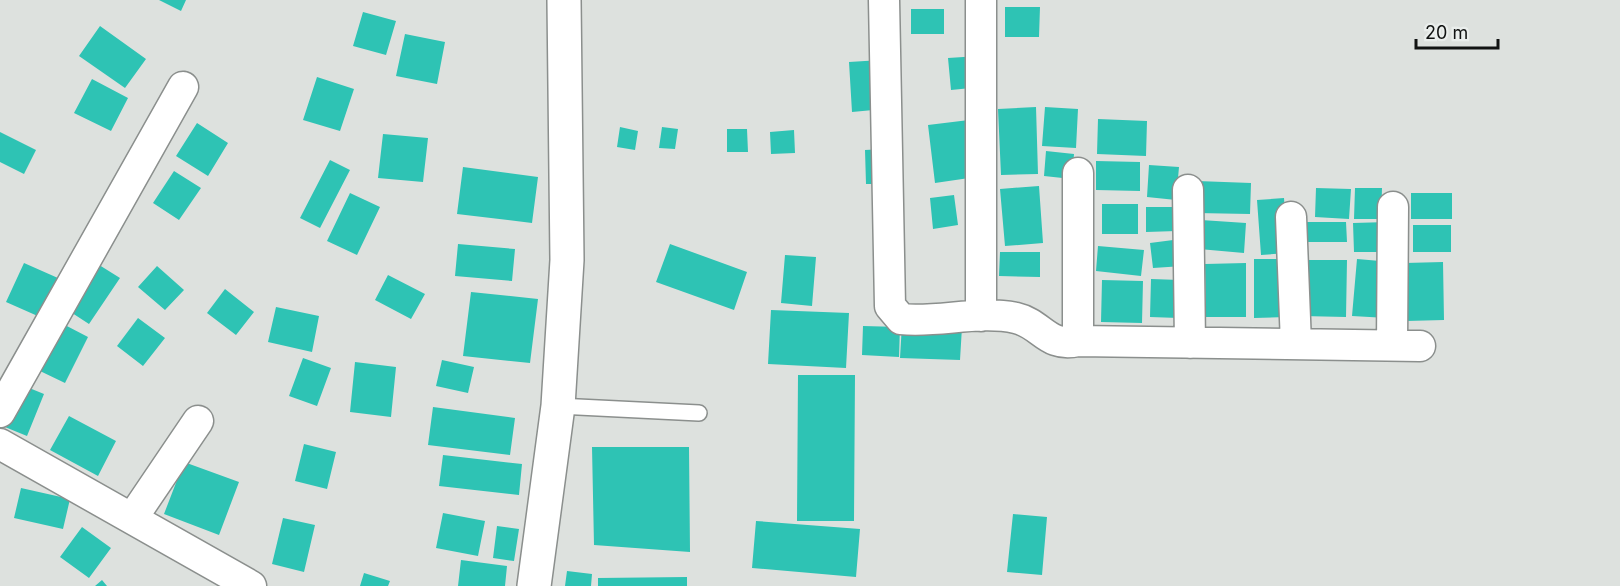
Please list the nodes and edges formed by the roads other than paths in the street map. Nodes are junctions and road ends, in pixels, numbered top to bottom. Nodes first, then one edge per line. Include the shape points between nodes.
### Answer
1 (564, 0) edge
2 (884, 0) edge
3 (981, 0) edge
4 (183, 87) dead end
5 (1078, 173) dead end
6 (1188, 190) dead end
7 (1393, 207) dead end
8 (1291, 217) dead end
9 (981, 316) junction
10 (1078, 341) junction
11 (1190, 343) junction
12 (1296, 344) junction
13 (558, 406) junction
14 (0, 412) edge
15 (699, 413) dead end
16 (198, 421) dead end
17 (0, 444) edge
18 (133, 517) junction
19 (251, 586) edge
20 (534, 586) edge

1 - 13 street via 567,260
2 - 9 street via 890,306 906,319
3 - 9 street
4 - 14 street
5 - 10 street
6 - 11 street
7 - 12 street via 1406,346
8 - 12 street
9 - 10 street via 1019,319 1054,341
10 - 11 street
11 - 12 street
13 - 15 lane
13 - 20 street
16 - 18 street
17 - 18 street
18 - 19 street

